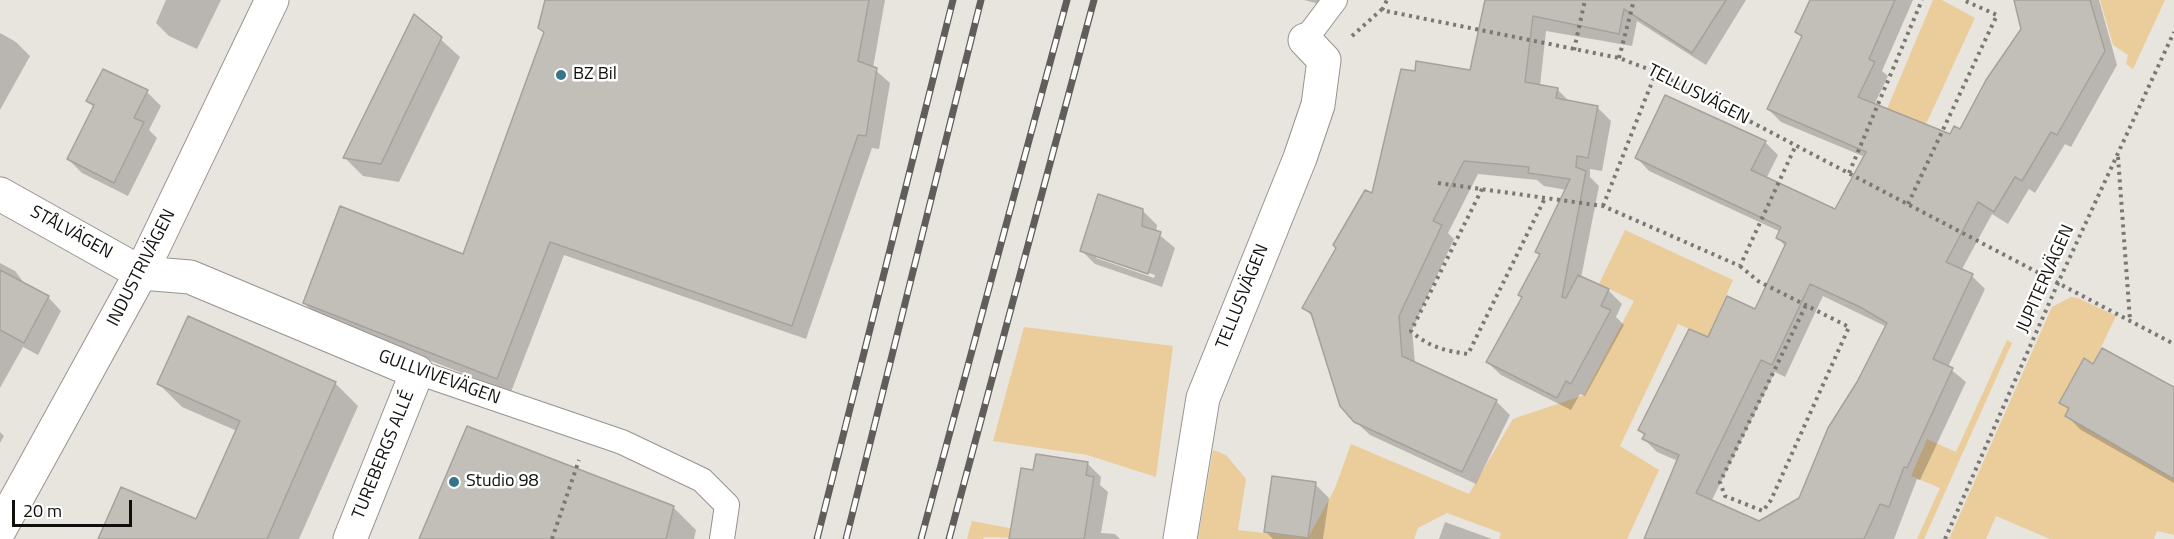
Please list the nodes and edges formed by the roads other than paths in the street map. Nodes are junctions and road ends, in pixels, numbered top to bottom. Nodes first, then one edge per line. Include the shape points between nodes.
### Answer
1 (272, 0) edge
2 (1335, 0) edge
3 (1315, 50) joint
4 (0, 194) edge
5 (141, 273) junction
6 (417, 372) junction
7 (0, 529) edge
8 (350, 539) edge
9 (722, 539) edge
10 (1180, 539) edge

1 - 5 street, INDUSTRIVÄGEN
2 - 3 lane
3 - 10 street, TELLUSVÄGEN via 1318,105 1203,398
4 - 5 street, STÅLVÄGEN
5 - 6 street, GULLVIVEVÄGEN via 189,277
5 - 7 street, INDUSTRIVÄGEN
6 - 8 street, TUREBERGS ALLÉ
6 - 9 lane, GULLVIVEVÄGEN via 622,442 702,480 727,505

